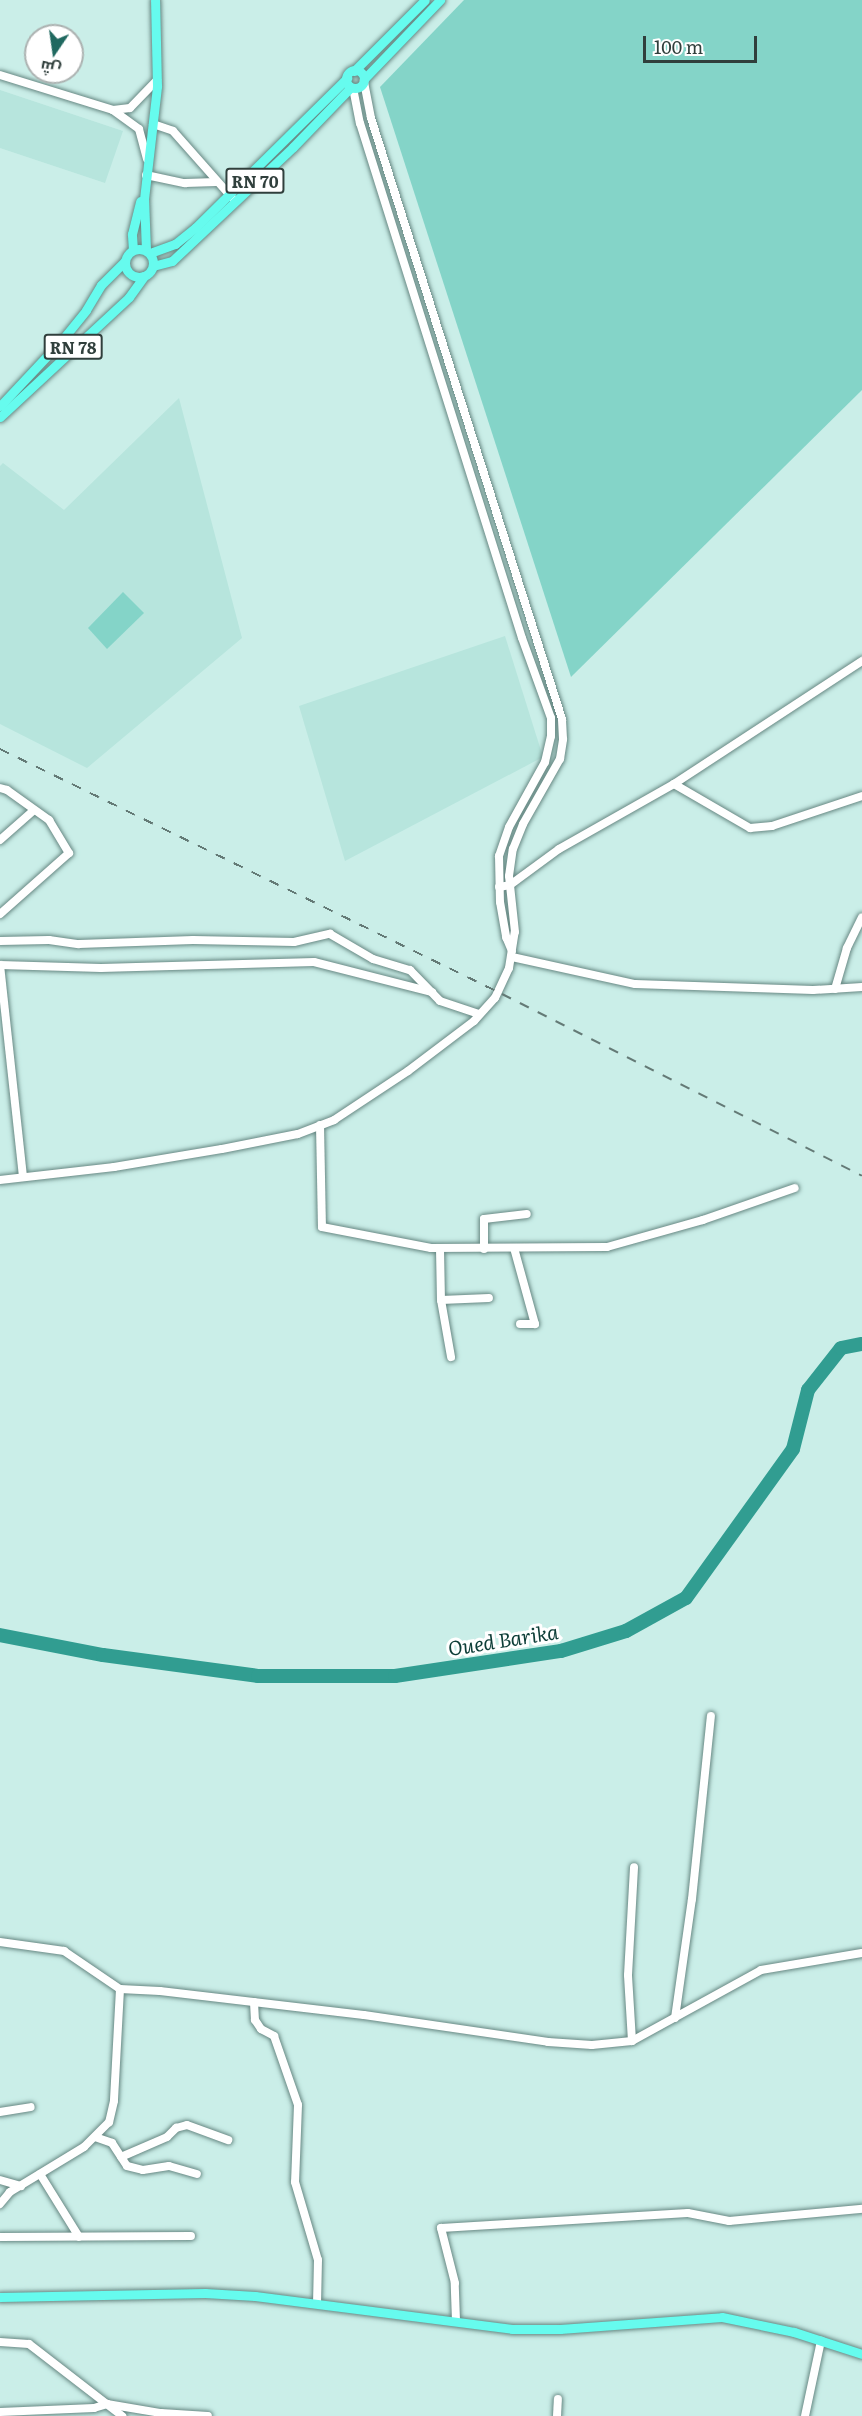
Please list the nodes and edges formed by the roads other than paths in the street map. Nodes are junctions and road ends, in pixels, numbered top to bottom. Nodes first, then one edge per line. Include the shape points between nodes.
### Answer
1 (155, 0) edge
2 (425, 0) edge
3 (440, 0) edge
4 (354, 71) junction
5 (0, 75) edge
6 (157, 80) junction
7 (364, 80) junction
8 (350, 84) junction
9 (113, 110) junction
10 (153, 124) junction
11 (147, 159) junction
12 (146, 175) junction
13 (216, 182) junction
14 (231, 198) junction
15 (133, 250) junction
16 (148, 252) junction
17 (125, 261) junction
18 (153, 266) junction
19 (144, 276) junction
20 (0, 405) edge
21 (0, 417) edge
22 (862, 661) edge
23 (674, 784) junction
24 (0, 788) edge
25 (862, 796) edge
26 (34, 810) junction
27 (0, 840) edge
28 (510, 885) junction
29 (499, 887) junction
30 (0, 914) edge
31 (862, 917) edge
32 (0, 941) edge
33 (512, 955) junction
34 (0, 965) edge
35 (862, 987) edge
36 (836, 989) junction
37 (432, 992) junction
38 (479, 1014) junction
39 (320, 1125) junction
40 (23, 1177) junction
41 (0, 1180) edge
42 (795, 1188) dead end
43 (527, 1214) dead end
44 (514, 1248) junction
45 (440, 1249) junction
46 (484, 1249) junction
47 (489, 1298) dead end
48 (441, 1300) junction
49 (520, 1324) dead end
50 (451, 1358) dead end
51 (711, 1716) dead end
52 (634, 1867) dead end
53 (0, 1942) edge
54 (862, 1953) edge
55 (120, 1989) junction
56 (254, 2002) junction
57 (675, 2018) junction
58 (632, 2041) junction
59 (32, 2107) dead end
60 (0, 2112) edge
61 (95, 2136) junction
62 (228, 2140) dead end
63 (121, 2157) junction
64 (40, 2174) junction
65 (197, 2174) dead end
66 (0, 2180) edge
67 (21, 2186) junction
68 (0, 2204) edge
69 (862, 2209) edge
70 (191, 2236) dead end
71 (0, 2237) edge
72 (79, 2237) junction
73 (0, 2296) edge
74 (317, 2303) junction
75 (456, 2321) junction
76 (821, 2341) junction
77 (0, 2342) edge
78 (862, 2354) edge
79 (558, 2399) dead end
80 (107, 2404) junction
81 (0, 2412) edge
82 (122, 2416) edge
83 (208, 2416) edge
84 (556, 2416) edge
85 (806, 2416) edge

1 - 6 main road
2 - 4 main road, RN 70
3 - 7 main road, RN 70
4 - 7 main road via 360,72
4 - 8 main road, RN 70
5 - 9 street
6 - 9 street via 130,108
6 - 10 main road
7 - 8 main road, RN 70 via 358,87
7 - 28 street via 371,118 562,719 560,759 519,832 511,858
8 - 14 main road, RN 70
8 - 29 street via 550,718 550,745 545,762 502,847
9 - 11 street via 139,129
10 - 11 main road
10 - 13 street via 173,131
11 - 12 main road
12 - 13 street via 185,183
12 - 15 main road via 132,234
12 - 16 main road
13 - 14 street
14 - 16 main road, RN 70 via 175,244
14 - 18 main road, RN 70 via 172,261
15 - 16 main road
15 - 17 main road
16 - 18 main road
17 - 19 main road via 130,274
17 - 20 main road, RN 78 via 101,285 62,340
18 - 19 main road
19 - 21 main road, RN 78 via 129,297
22 - 23 street
23 - 25 street via 750,828 772,826
23 - 28 street via 559,849
24 - 26 street
26 - 27 street
26 - 30 street via 49,820 69,853
28 - 29 street
28 - 33 street
29 - 33 street via 504,931
31 - 36 street via 847,948
32 - 37 street via 294,942 330,934 373,959 410,970
33 - 36 street via 635,984
33 - 38 street via 501,989
34 - 37 street via 102,968 314,962
34 - 40 street
35 - 36 street
37 - 38 street via 440,1000
38 - 39 street via 408,1071 334,1120
39 - 40 street via 298,1134 222,1149
39 - 45 street via 322,1227
40 - 41 street
42 - 44 street via 607,1247
43 - 46 street via 484,1219
44 - 46 street
44 - 49 street via 535,1324
45 - 46 street
45 - 48 street
47 - 48 street
48 - 50 street
51 - 57 street
52 - 58 street via 628,1975
53 - 55 street via 64,1952
54 - 57 street via 761,1970
55 - 56 street
55 - 61 street via 114,2101 109,2122
56 - 58 street via 548,2042 592,2045
56 - 74 street via 255,2020 261,2029 274,2036 298,2105 295,2181 318,2260
57 - 58 street
59 - 60 street
61 - 63 street via 112,2144
61 - 64 street
62 - 63 street via 187,2126
63 - 65 street via 127,2166 143,2170 169,2166
64 - 67 street
64 - 72 street
66 - 67 street
67 - 68 street
69 - 75 street via 729,2221 688,2213 441,2228 455,2283
70 - 72 street
71 - 72 street
73 - 74 main road via 205,2293
74 - 75 main road
75 - 76 main road via 512,2329 560,2329 722,2317
76 - 78 main road
76 - 85 street
77 - 80 street via 29,2344
79 - 84 street
80 - 81 street via 94,2408
80 - 82 street
80 - 83 street

